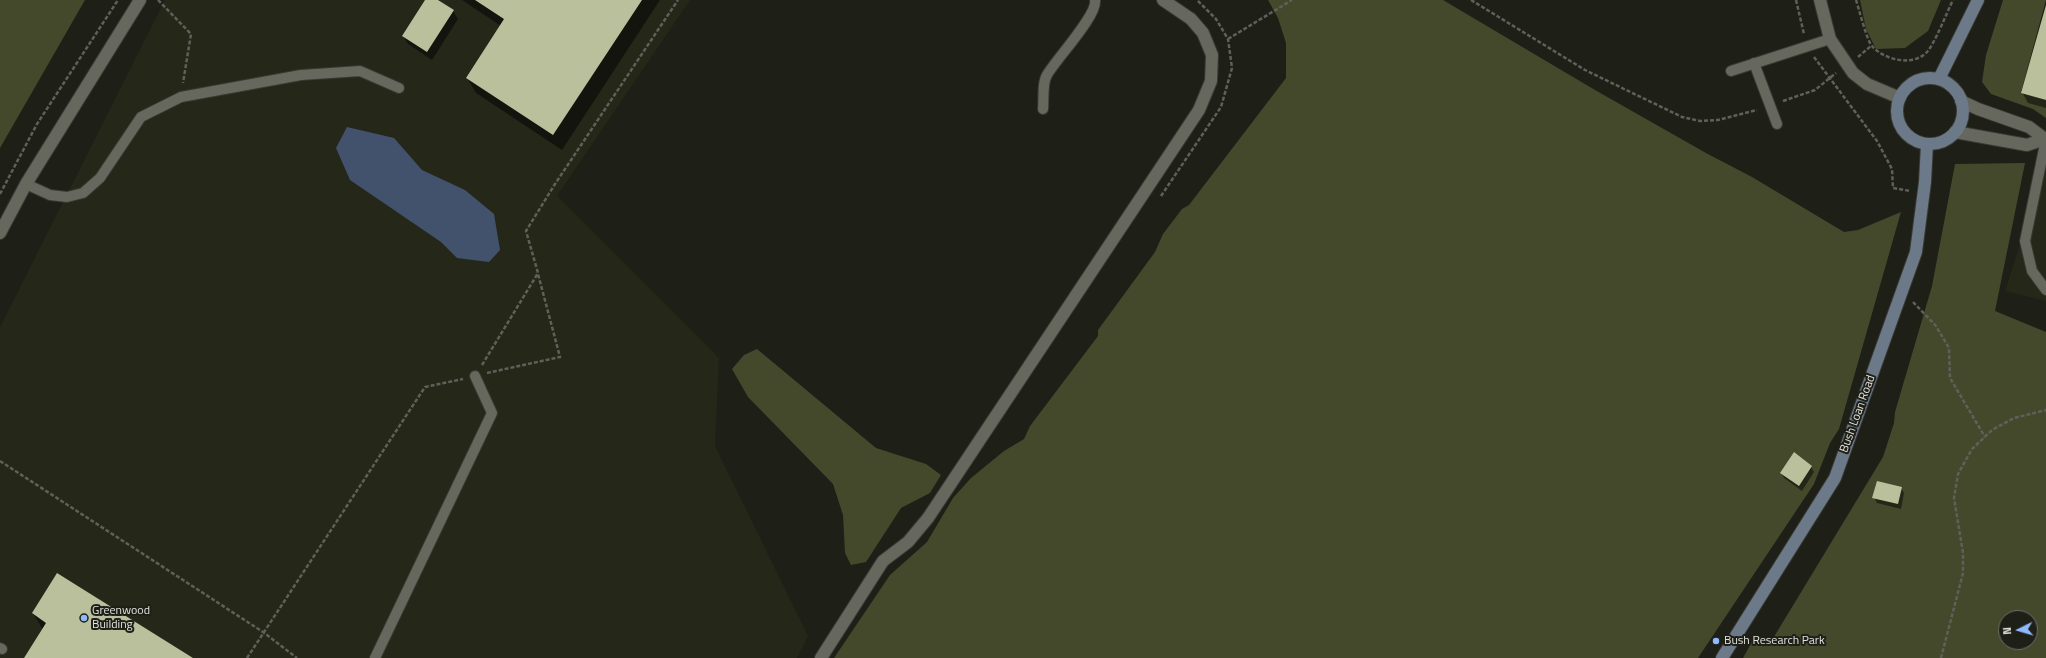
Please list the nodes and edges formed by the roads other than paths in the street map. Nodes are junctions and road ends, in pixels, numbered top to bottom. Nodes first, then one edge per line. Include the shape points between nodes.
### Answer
1 (140, 0) edge
2 (1095, 0) edge
3 (1163, 0) edge
4 (1820, 0) edge
5 (1978, 0) edge
6 (1830, 39) junction
7 (1754, 63) junction
8 (1731, 70) dead end
9 (1939, 79) junction
10 (399, 88) dead end
11 (1900, 98) junction
12 (1961, 101) junction
13 (1043, 109) dead end
14 (1777, 124) dead end
15 (1955, 132) junction
16 (2045, 139) edge
17 (1927, 144) junction
18 (26, 184) junction
19 (0, 233) edge
20 (2046, 290) edge
21 (475, 376) road end
22 (375, 658) edge
23 (821, 658) edge
24 (1722, 658) edge

1 - 18 street
2 - 13 lane via 1096,4 1088,21 1046,76
3 - 23 street via 1192,19 1204,33 1212,55 1211,81 1199,110 928,518 908,542 883,561
4 - 6 street
5 - 9 street
6 - 7 lane
6 - 11 street via 1853,72 1867,84
7 - 8 lane
7 - 14 lane
9 - 11 street via 1927,78 1916,81 1906,88
9 - 12 street via 1956,91
10 - 18 lane via 360,71 301,75 181,97 141,117 100,178 83,193 67,197 50,196
11 - 17 street via 1897,110 1899,122 1905,133
12 - 15 street via 1962,117
12 - 16 street via 2029,127
15 - 16 street via 2026,145
15 - 17 street via 1938,143
16 - 20 lane via 2025,241 2032,271
17 - 24 street, Bush Loan Road via 1916,252 1835,478
18 - 19 street
21 - 22 lane via 492,413

